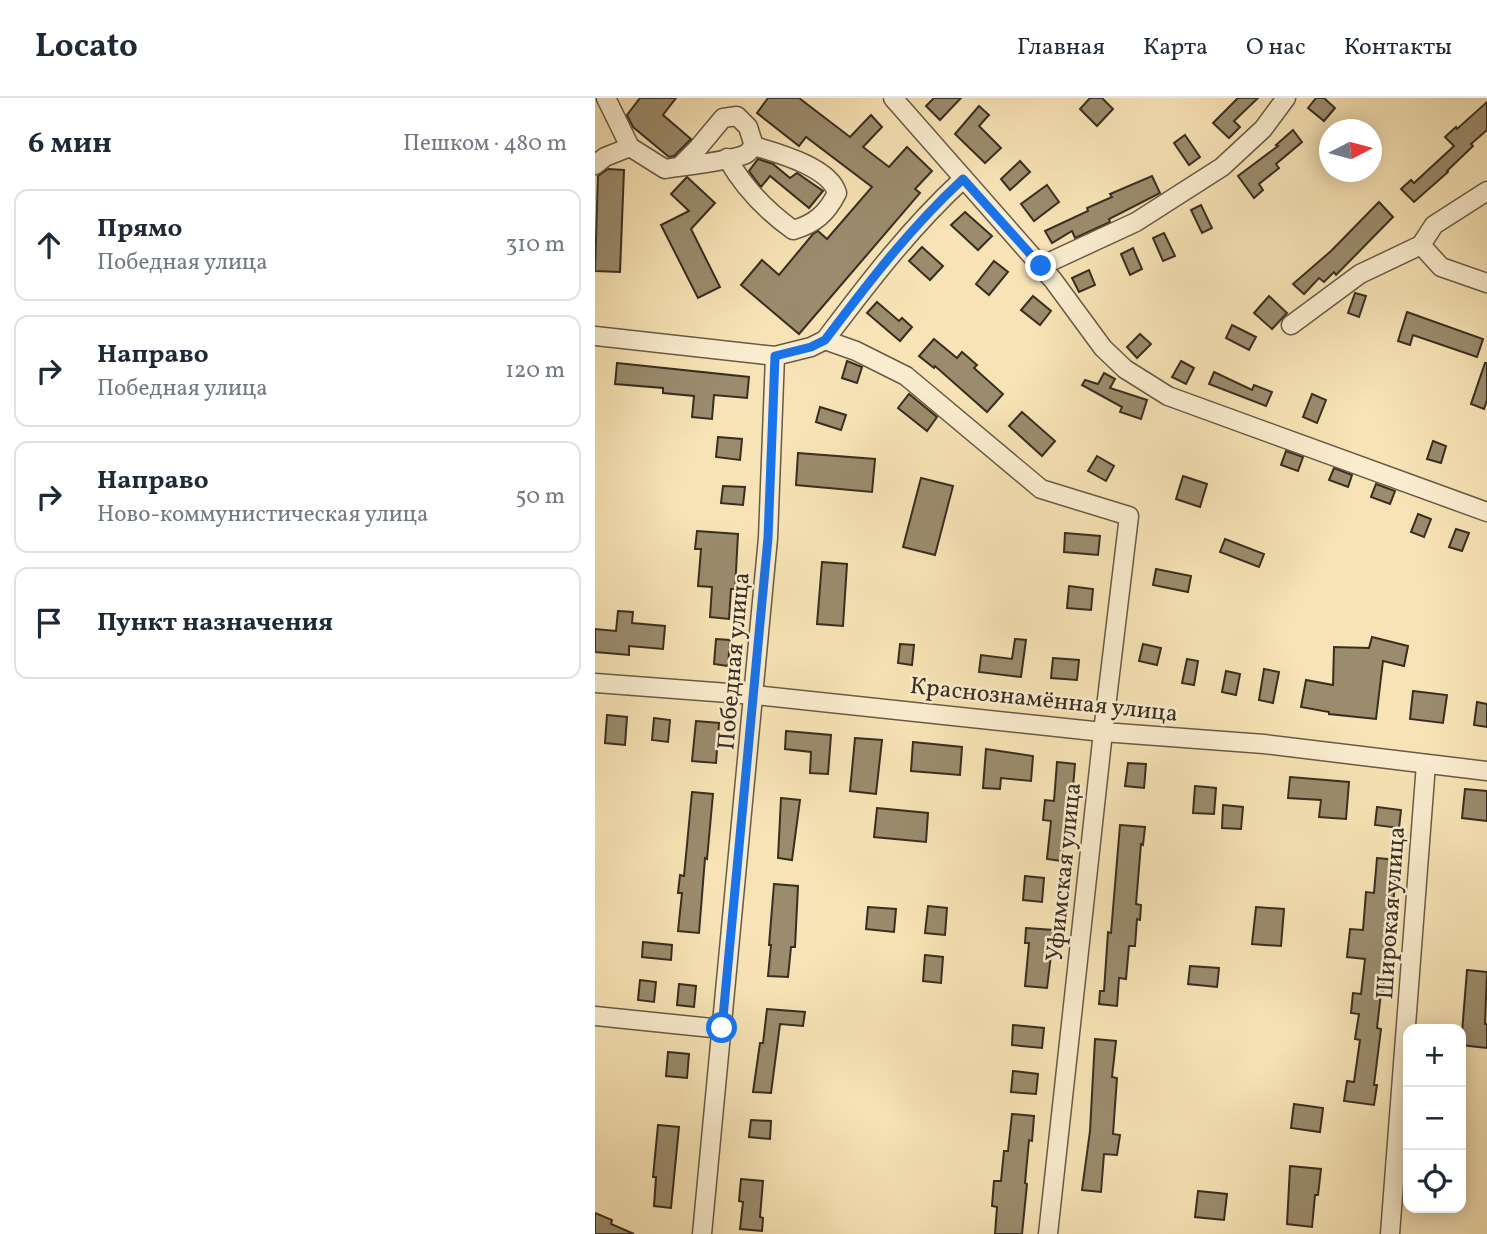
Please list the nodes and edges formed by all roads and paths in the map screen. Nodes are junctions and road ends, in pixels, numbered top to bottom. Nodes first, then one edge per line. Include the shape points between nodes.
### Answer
1 (605, 98) edge
2 (893, 98) edge
3 (1286, 98) edge
4 (754, 146) junction
5 (630, 147) junction
6 (727, 158) junction
7 (595, 165) edge
8 (679, 167) junction
9 (963, 179) junction
10 (1487, 191) edge
11 (1421, 245) junction
12 (1041, 266) junction
13 (1487, 283) edge
14 (1291, 325) dead end
15 (595, 335) edge
16 (825, 340) junction
17 (775, 356) junction
18 (1487, 512) edge
19 (595, 683) edge
20 (755, 695) junction
21 (1103, 732) junction
22 (1426, 764) junction
23 (1487, 771) edge
24 (595, 1016) edge
25 (722, 1028) junction
26 (702, 1234) edge
27 (1048, 1234) edge
28 (1389, 1234) edge

1 - 5 street
2 - 9 street
3 - 12 street via 1263,129 1222,167 1136,222
4 - 6 street via 747,153
4 - 6 street via 815,169 835,184 837,193 821,217 793,230 769,213 739,180
4 - 8 street via 748,127 737,116 723,118
5 - 7 street
5 - 8 street via 665,169
6 - 8 street
9 - 12 street
9 - 16 street via 891,253
10 - 11 street via 1434,225
11 - 13 street via 1441,267
11 - 14 street via 1360,274
12 - 18 street via 1103,348 1125,369 1168,396
15 - 17 street
16 - 17 street
16 - 21 street, Уфимская улица via 906,376 1041,489 1129,516
17 - 20 street, Победная улица via 768,538
19 - 20 street, Краснознамённая улица
20 - 21 street, Краснознамённая улица
20 - 25 street, Победная улица
21 - 22 street, Краснознамённая улица via 1264,744
21 - 27 street, Уфимская улица
22 - 23 street, Краснознамённая улица
22 - 28 street, Широкая улица
24 - 25 street
25 - 26 street, Победная улица

